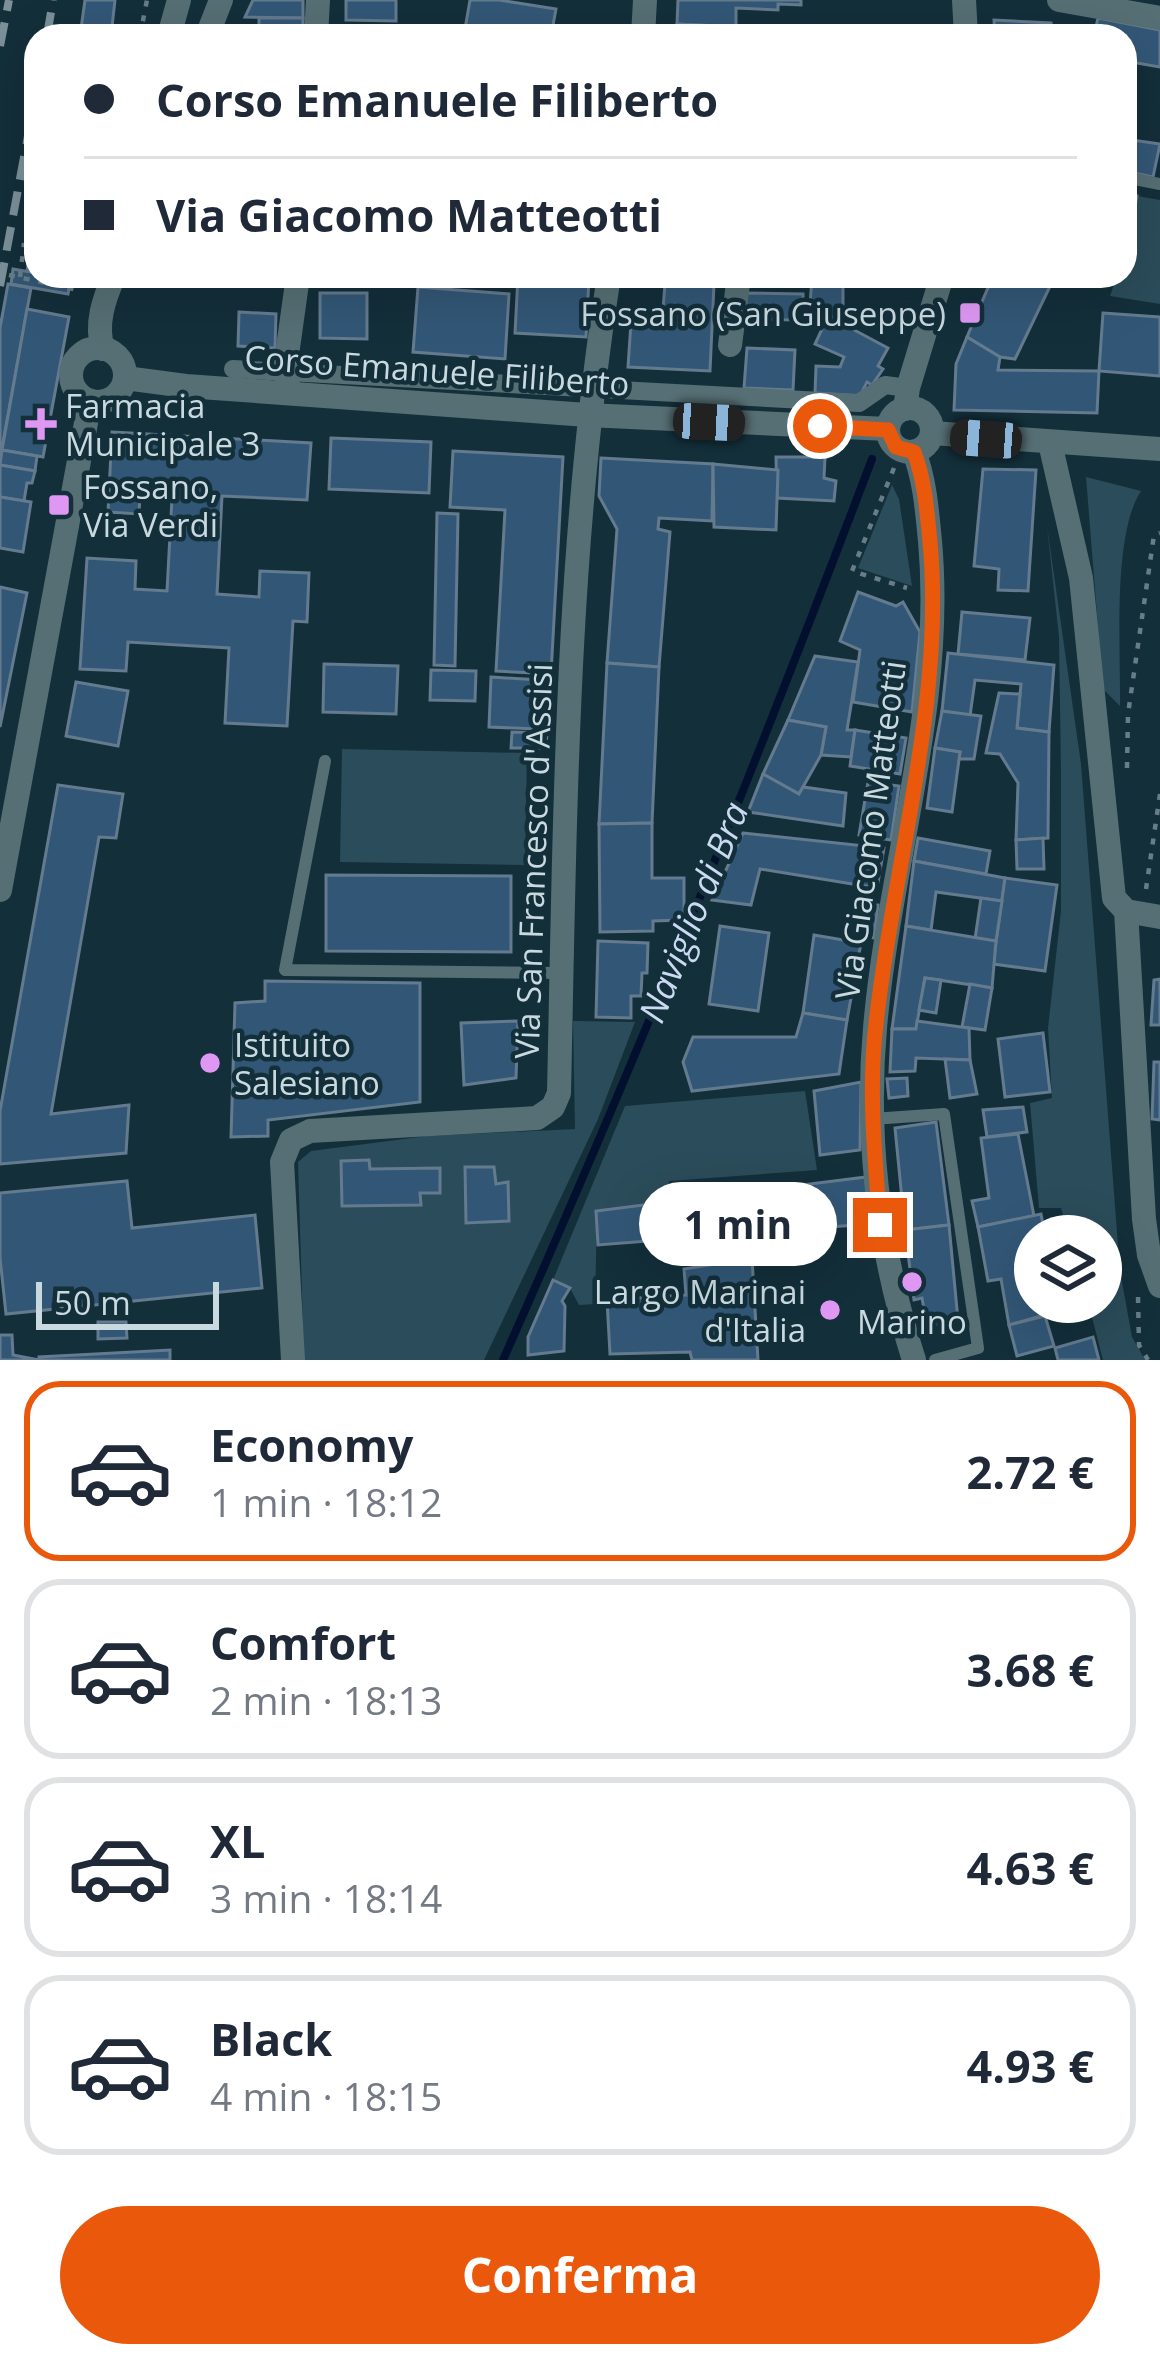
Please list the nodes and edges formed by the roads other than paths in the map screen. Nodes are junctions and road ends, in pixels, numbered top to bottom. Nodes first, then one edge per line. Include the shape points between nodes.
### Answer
1 (1059, 0) edge
2 (1160, 18) edge
3 (109, 288) edge
4 (297, 288) edge
5 (607, 288) edge
6 (737, 288) edge
7 (939, 288) edge
8 (730, 345) dead end
9 (103, 349) junction
10 (233, 369) dead end
11 (125, 378) junction
12 (287, 380) junction
13 (592, 386) junction
14 (907, 399) junction
15 (90, 401) junction
16 (587, 415) junction
17 (909, 441) junction
18 (1050, 443) junction
19 (1160, 448) edge
20 (325, 761) dead end
21 (0, 890) edge
22 (1143, 915) edge
23 (561, 974) junction
24 (872, 1119) junction
25 (1160, 1286) edge
26 (292, 1360) edge
27 (914, 1360) edge
28 (935, 1360) edge

1 - 2 street
3 - 9 street via 98,334
4 - 12 street
5 - 13 street, Via San Francesco d'Assisi
6 - 8 street
7 - 14 street
9 - 11 street via 122,362
9 - 15 street via 85,351 73,364 75,391
10 - 12 street, Corso Emanuele Filiberto
11 - 12 street, Corso Emanuele Filiberto via 186,386
11 - 15 street via 113,398
12 - 13 street, Corso Emanuele Filiberto
12 - 16 street, Corso Emanuele Filiberto
13 - 14 street, Corso Emanuele Filiberto via 859,403 885,385
13 - 16 street, Via San Francesco d'Assisi
14 - 17 street via 893,416
14 - 17 street via 925,415
15 - 21 street
16 - 17 street, Corso Emanuele Filiberto
16 - 23 street, Via San Francesco d'Assisi
17 - 18 street, Corso Emanuele Filiberto
17 - 24 street, Via Giacomo Matteotti via 926,501 934,587 918,762 875,1027
18 - 19 street, Corso Emanuele Filiberto
18 - 22 street via 1081,578 1114,898
20 - 23 lane via 284,970
22 - 25 street via 1144,1219
23 - 26 street, Via San Francesco d'Assisi via 559,1094 537,1118 310,1131 291,1141 283,1162
24 - 27 street, Via Giacomo Matteotti via 880,1225
24 - 28 lane via 944,1114 978,1348

